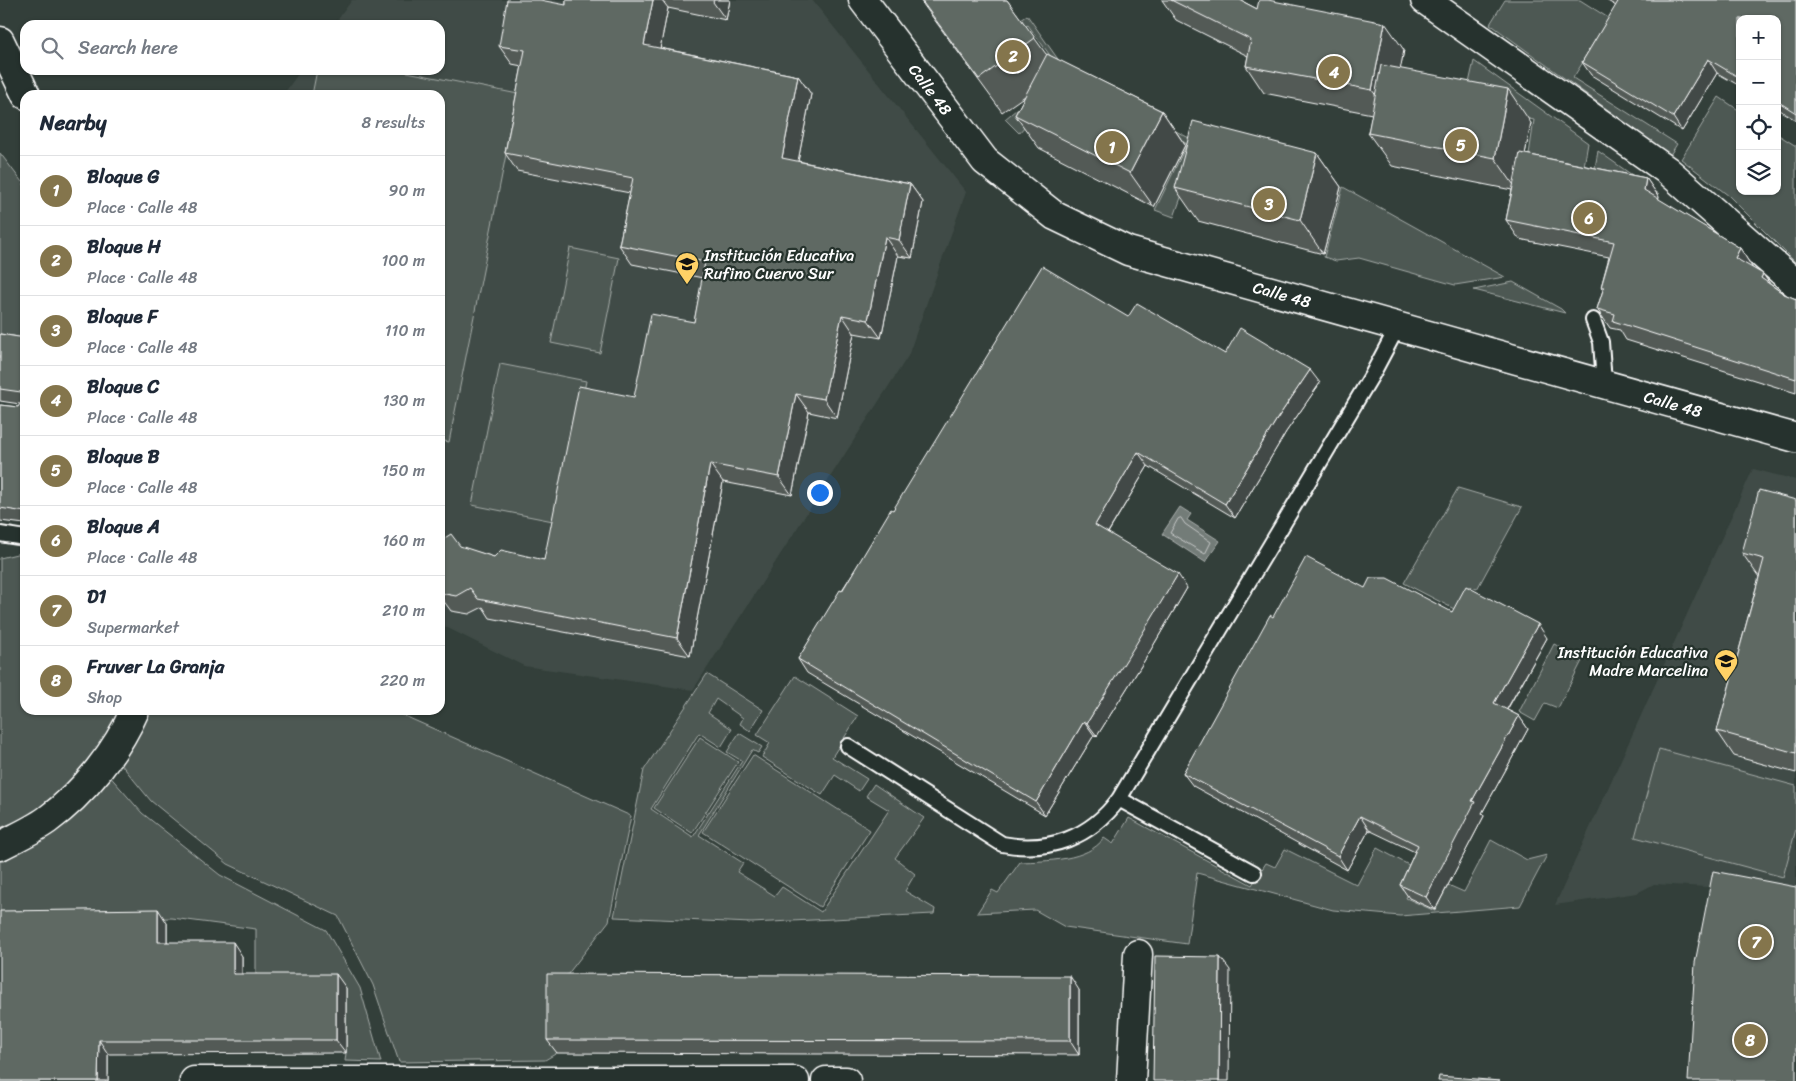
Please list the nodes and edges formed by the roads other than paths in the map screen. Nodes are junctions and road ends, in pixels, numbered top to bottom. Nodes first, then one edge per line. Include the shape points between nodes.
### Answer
1 (863, 0) edge
2 (1425, 0) edge
3 (0, 42) edge
4 (24, 90) edge
5 (1796, 284) edge
6 (1593, 320) dead end
7 (1398, 326) junction
8 (1604, 383) junction
9 (1796, 438) edge
10 (0, 534) edge
11 (20, 537) edge
12 (133, 715) edge
13 (848, 746) dead end
14 (1118, 799) junction
15 (0, 846) edge
16 (1254, 873) dead end
17 (1138, 954) dead end
18 (194, 1081) edge
19 (533, 1081) edge
20 (795, 1081) edge
21 (826, 1081) edge
22 (846, 1081) edge
23 (1131, 1081) edge

1 - 7 street, Calle 48 via 985,161 1055,216 1128,251
2 - 5 street via 1668,171
3 - 4 street
6 - 8 lane via 1601,342
7 - 8 street, Calle 48
7 - 14 lane via 1372,375
8 - 9 street, Calle 48
10 - 11 lane
12 - 15 street via 126,731 84,787 47,820
13 - 14 lane via 1002,844 1030,847 1077,837 1091,828
14 - 16 lane
17 - 23 street
18 - 19 street
19 - 20 street
21 - 22 street

